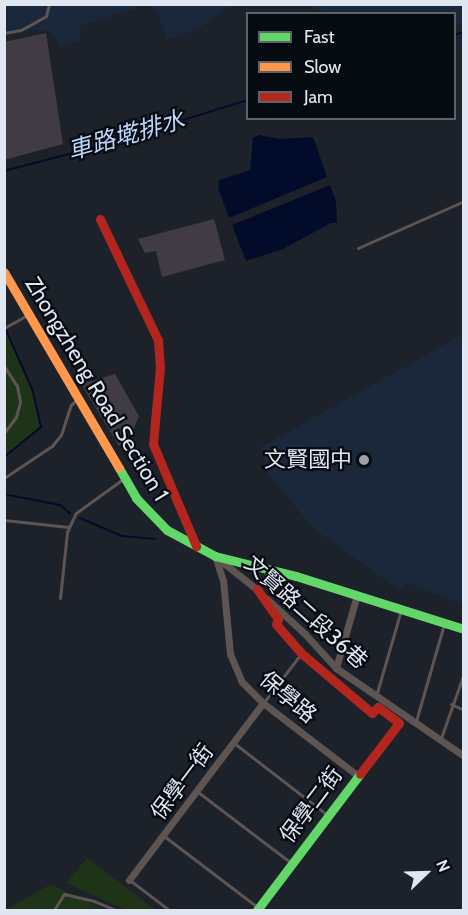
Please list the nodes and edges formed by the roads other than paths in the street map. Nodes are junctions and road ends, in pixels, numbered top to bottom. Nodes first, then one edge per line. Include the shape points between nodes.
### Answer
1 (50, 5) edge
2 (4, 33) edge
3 (464, 201) edge
4 (100, 219) dead end
5 (358, 248) dead end
6 (4, 272) edge
7 (29, 314) junction
8 (4, 328) edge
9 (4, 366) edge
10 (78, 398) junction
11 (4, 433) edge
12 (4, 478) edge
13 (125, 478) junction
14 (4, 520) edge
15 (69, 527) junction
16 (196, 546) junction
17 (215, 556) junction
18 (257, 589) junction
19 (357, 595) junction
20 (60, 598) dead end
21 (402, 609) junction
22 (445, 622) junction
23 (464, 629) edge
24 (301, 653) junction
25 (336, 668) junction
26 (464, 673) edge
27 (376, 696) junction
28 (263, 703) junction
29 (451, 704) junction
30 (464, 710) edge
31 (416, 722) junction
32 (440, 740) junction
33 (234, 743) junction
34 (464, 756) edge
35 (357, 775) junction
36 (197, 792) junction
37 (327, 815) junction
38 (164, 836) junction
39 (292, 864) junction
40 (129, 880) joint
41 (258, 909) edge
42 (54, 910) edge
43 (115, 910) edge
44 (170, 910) edge

1 - 2 lane via 46,16 21,30
3 - 5 lane
4 - 16 street via 158,340 160,367 153,444
6 - 7 street, Zhongzheng Road Section 1
7 - 8 lane
7 - 10 street, Zhongzheng Road Section 1
9 - 11 lane via 17,386 20,402 16,417
10 - 12 lane via 52,446
10 - 13 street, Zhongzheng Road Section 1
13 - 15 lane via 76,513
13 - 16 street, Zhongzheng Road Section 1 via 154,519 167,531
14 - 15 lane
15 - 20 lane
16 - 17 street, Zhongzheng Road Section 1
17 - 18 street, 文賢路二段36巷
17 - 19 street, Zhongzheng Road Section 1
17 - 28 street, 保學路 via 223,580 234,667 242,682
18 - 24 street via 278,619 276,624
18 - 25 street, 文賢路二段36巷
19 - 21 street, Zhongzheng Road Section 1
19 - 25 street
21 - 22 street, Zhongzheng Road Section 1
21 - 27 lane
22 - 23 street, Zhongzheng Road Section 1
22 - 31 lane
24 - 28 lane
24 - 35 street, 保學二街 via 372,713 378,707 399,723
25 - 27 street, 文賢路二段36巷
26 - 29 lane
27 - 31 street, 文賢路二段36巷
28 - 33 street, 保學一街
28 - 35 street, 保學路
29 - 30 lane
29 - 32 lane
31 - 32 street, 文賢路二段36巷
32 - 34 street, 文賢路二段36巷
33 - 36 street, 保學一街
33 - 37 lane
35 - 37 street, 保學二街
36 - 38 street, 保學一街
36 - 39 lane
37 - 39 street, 保學二街
38 - 40 street, 保學一街
38 - 41 lane
39 - 41 street, 保學二街
40 - 44 lane
42 - 43 lane via 64,894

